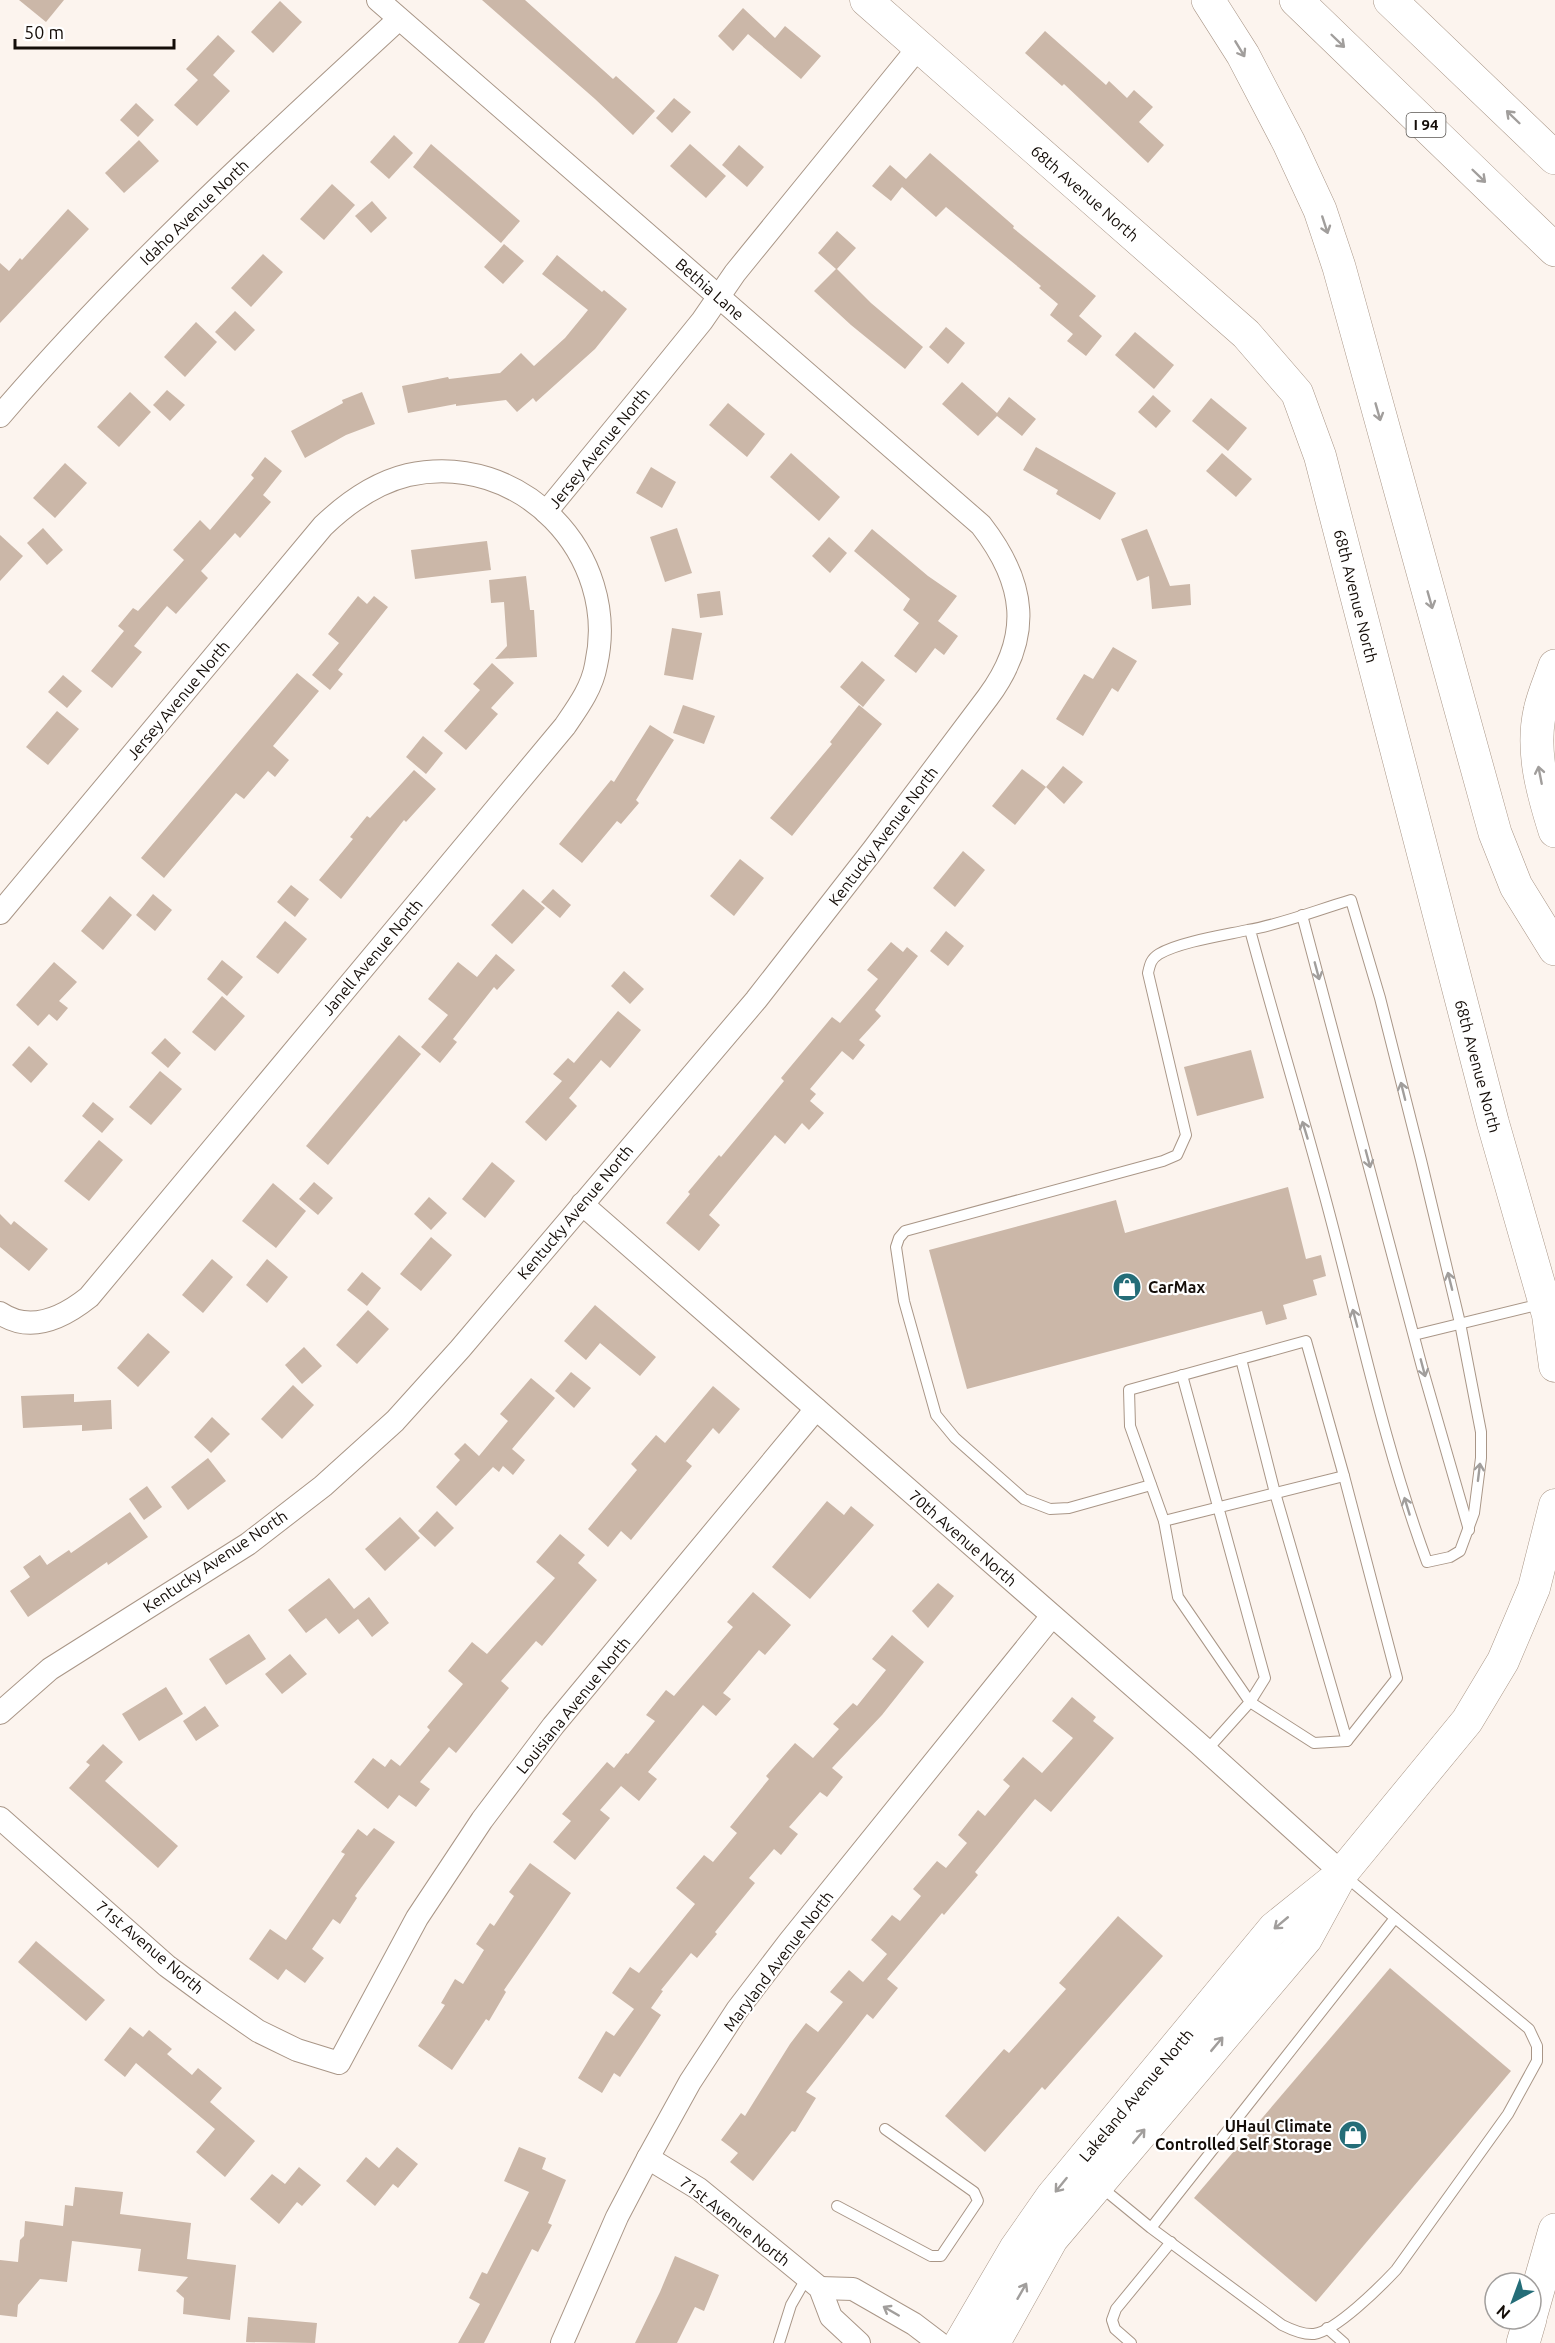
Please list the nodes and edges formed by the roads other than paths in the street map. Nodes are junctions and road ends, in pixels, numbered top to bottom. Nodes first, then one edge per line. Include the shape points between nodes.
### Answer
1 (378, 0) edge
2 (866, 0) edge
3 (1208, 0) edge
4 (1296, 0) edge
5 (1390, 0) edge
6 (399, 19) junction
7 (918, 48) junction
8 (1555, 158) edge
9 (1555, 250) edge
10 (719, 297) junction
11 (0, 417) edge
12 (546, 512) junction
13 (1018, 596) joint
14 (1555, 666) edge
15 (1555, 831) edge
16 (0, 913) edge
17 (1302, 915) junction
18 (1250, 930) junction
19 (1555, 949) edge
20 (582, 1204) junction
21 (1545, 1303) junction
22 (0, 1313) edge
23 (1460, 1323) junction
24 (1414, 1335) junction
25 (1241, 1359) junction
26 (1555, 1366) edge
27 (1182, 1375) junction
28 (816, 1409) junction
29 (1344, 1476) junction
30 (1151, 1485) junction
31 (1275, 1494) junction
32 (1555, 1505) edge
33 (1220, 1507) junction
34 (1164, 1521) junction
35 (1469, 1530) junction
36 (1052, 1616) junction
37 (1250, 1702) junction
38 (0, 1713) edge
39 (1347, 1741) junction
40 (1206, 1751) junction
41 (0, 1818) edge
42 (1342, 1873) junction
43 (1395, 1918) junction
44 (360, 2022) joint
45 (885, 2129) dead end
46 (648, 2158) junction
47 (1098, 2185) junction
48 (837, 2206) dead end
49 (1151, 2228) junction
50 (1555, 2230) edge
51 (1171, 2242) junction
52 (1543, 2272) edge
53 (814, 2283) junction
54 (1327, 2328) junction
55 (1315, 2334) junction
56 (562, 2343) edge
57 (779, 2343) edge
58 (859, 2343) edge
59 (939, 2343) edge
60 (960, 2343) edge
61 (994, 2343) edge
62 (1131, 2343) edge
63 (1307, 2343) edge
64 (1344, 2343) edge

1 - 6 street, Bethia Lane
2 - 7 street, 68th Avenue North
3 -> 19 highway via 1264,93 1320,210 1495,833 1516,886
4 -> 9 highway, I 94
8 -> 5 highway
6 - 10 street, Bethia Lane
6 - 11 street, Idaho Avenue North via 151,254
7 - 10 street, Jersey Avenue North
7 - 21 street, 68th Avenue North via 1246,334 1298,393 1320,456 1493,1123
10 - 12 street, Jersey Avenue North
10 - 13 street, Bethia Lane via 981,525 998,546
12 - 16 street, Jersey Avenue North via 499,481 442,471 407,476 348,503 323,526
12 - 22 street, Janell Avenue North via 569,537 588,568 598,600 596,667 584,699 89,1296 71,1311 51,1320 29,1323
13 - 20 street, Kentucky Avenue North via 1012,655 988,698 756,1000
15 -> 14 highway via 1539,771 1537,735 1543,697
17 - 18 lane
23 -> 17 lane via 1380,998 1351,900
17 -> 24 lane
18 - 30 lane via 1196,942 1160,953 1151,960 1148,973 1186,1135 1177,1155 905,1231 896,1247 904,1301 923,1375 936,1415 955,1438 1024,1499 1050,1509 1069,1508
35 -> 18 lane via 1460,1551 1426,1562 1407,1509 1326,1198
20 - 28 street, 70th Avenue North
20 - 38 street, Kentucky Avenue North via 395,1421 323,1486 248,1544 50,1669
21 - 23 lane
21 - 26 street, 68th Avenue North
23 - 24 lane
35 -> 23 lane via 1481,1432
24 -> 35 lane
25 - 27 lane
25 - 29 lane via 1306,1341
25 - 31 lane
27 - 30 lane via 1129,1390 1130,1426
27 - 33 lane
28 - 36 street, 70th Avenue North
28 - 44 street, Louisiana Avenue North via 553,1726 482,1820 417,1918
29 - 31 lane
29 - 39 lane via 1397,1678
30 - 34 lane
31 - 33 lane
31 - 39 lane
32 - 42 street, Lakeland Avenue North via 1534,1588 1503,1661 1467,1721
33 - 34 lane
33 - 37 lane via 1265,1678
34 - 37 lane via 1178,1597
36 - 40 street, 70th Avenue North
36 - 46 street, Maryland Avenue North via 737,2010 690,2082
37 - 39 lane via 1314,1743
37 - 40 lane
40 - 42 street, 70th Avenue North
41 - 44 street, 71st Avenue North via 167,1966 258,2031 297,2050 339,2063
42 - 43 lane
47 -> 42 street, Lakeland Avenue North via 1306,1939
42 -> 60 street, Lakeland Avenue North via 1274,1928 1058,2189 1015,2249
43 - 49 lane
43 - 54 lane via 1528,2030 1538,2046 1537,2061 1508,2114 1396,2270 1375,2293
45 - 48 lane via 974,2192 978,2200 941,2256 931,2256
46 - 53 street, 71st Avenue North via 699,2189
46 - 56 street, Maryland Avenue North via 616,2217
47 - 49 lane
61 -> 47 street, Lakeland Avenue North via 1052,2239
49 - 51 lane
50 - 52 highway
51 - 55 lane via 1282,2325 1299,2333
51 - 62 lane via 1116,2309 1112,2320 1115,2329
53 - 57 lane via 791,2305
53 - 58 street via 831,2317
59 -> 53 street via 853,2289
54 - 55 lane
54 - 64 lane
55 - 63 lane

